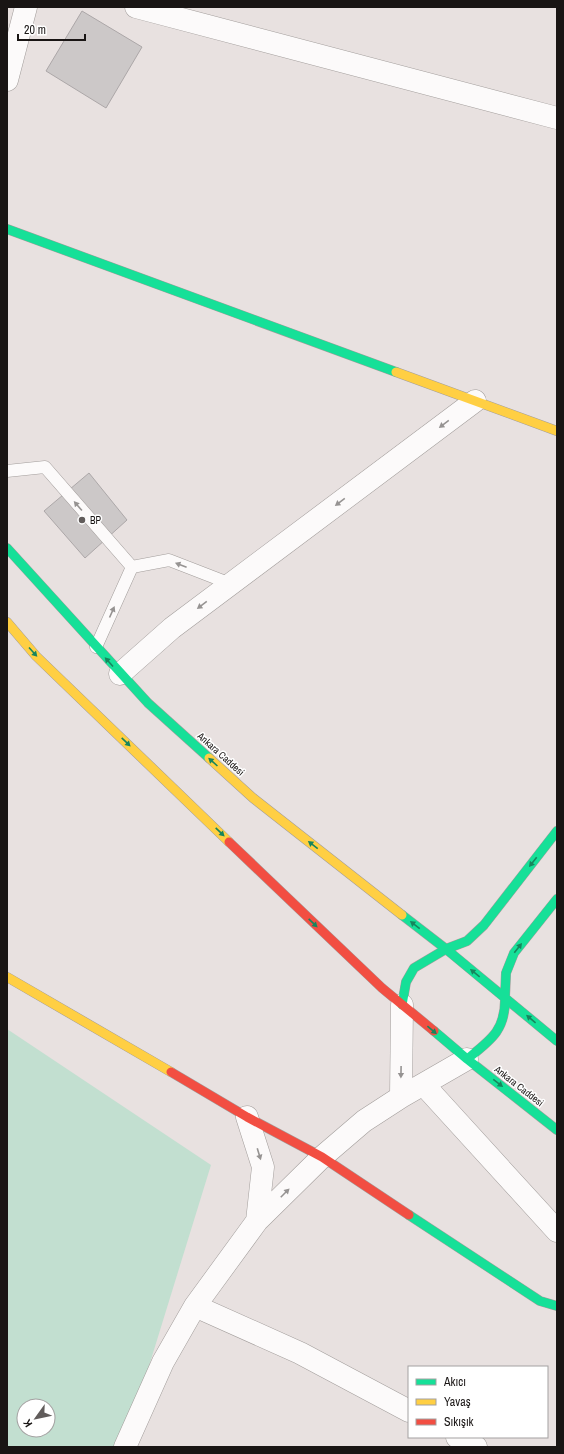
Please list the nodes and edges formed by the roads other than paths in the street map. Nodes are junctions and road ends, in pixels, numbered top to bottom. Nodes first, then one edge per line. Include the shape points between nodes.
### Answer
1 (26, 7) edge
2 (136, 7) edge
3 (7, 80) edge
4 (557, 118) edge
5 (7, 229) edge
6 (475, 401) junction
7 (557, 431) edge
8 (7, 471) edge
9 (7, 548) edge
10 (132, 567) junction
11 (230, 584) junction
12 (7, 622) edge
13 (96, 647) junction
14 (120, 674) junction
15 (557, 831) edge
16 (557, 899) edge
17 (446, 949) junction
18 (7, 977) edge
19 (505, 998) junction
20 (402, 1005) junction
21 (557, 1041) edge
22 (467, 1059) junction
23 (424, 1085) junction
24 (400, 1097) junction
25 (247, 1117) junction
26 (557, 1130) edge
27 (322, 1157) junction
28 (257, 1221) junction
29 (557, 1232) edge
30 (194, 1306) junction
31 (557, 1306) edge
32 (408, 1410) edge
33 (459, 1438) edge
34 (125, 1447) edge
35 (476, 1447) edge

1 - 3 street
2 - 4 street
5 - 6 main road
6 - 7 main road
6 -> 11 street
10 -> 8 lane via 45,467
9 - 13 main road, Ankara Caddesi
11 -> 10 lane via 169,560
13 -> 10 lane
11 -> 14 street via 172,628
12 -> 20 main road, Ankara Caddesi via 36,656
14 -> 13 main road, Ankara Caddesi
17 -> 14 main road, Ankara Caddesi via 252,798 148,704
15 -> 17 main road via 484,925 467,941
19 -> 16 main road via 506,973 514,953
19 -> 17 main road, Ankara Caddesi
17 - 20 main road via 414,968 406,982
18 - 25 main road
21 -> 19 main road, Ankara Caddesi
19 - 22 main road via 505,1016 498,1031
20 -> 22 main road, Ankara Caddesi
20 -> 24 street
22 - 23 street
22 -> 26 main road, Ankara Caddesi
23 - 24 street
23 - 29 street
24 - 27 street via 364,1121
25 - 27 main road
25 -> 28 street via 263,1167
28 -> 27 street
27 - 31 main road via 540,1301
28 - 30 street
30 - 32 street via 300,1353
30 - 34 street via 163,1362
33 - 35 street

